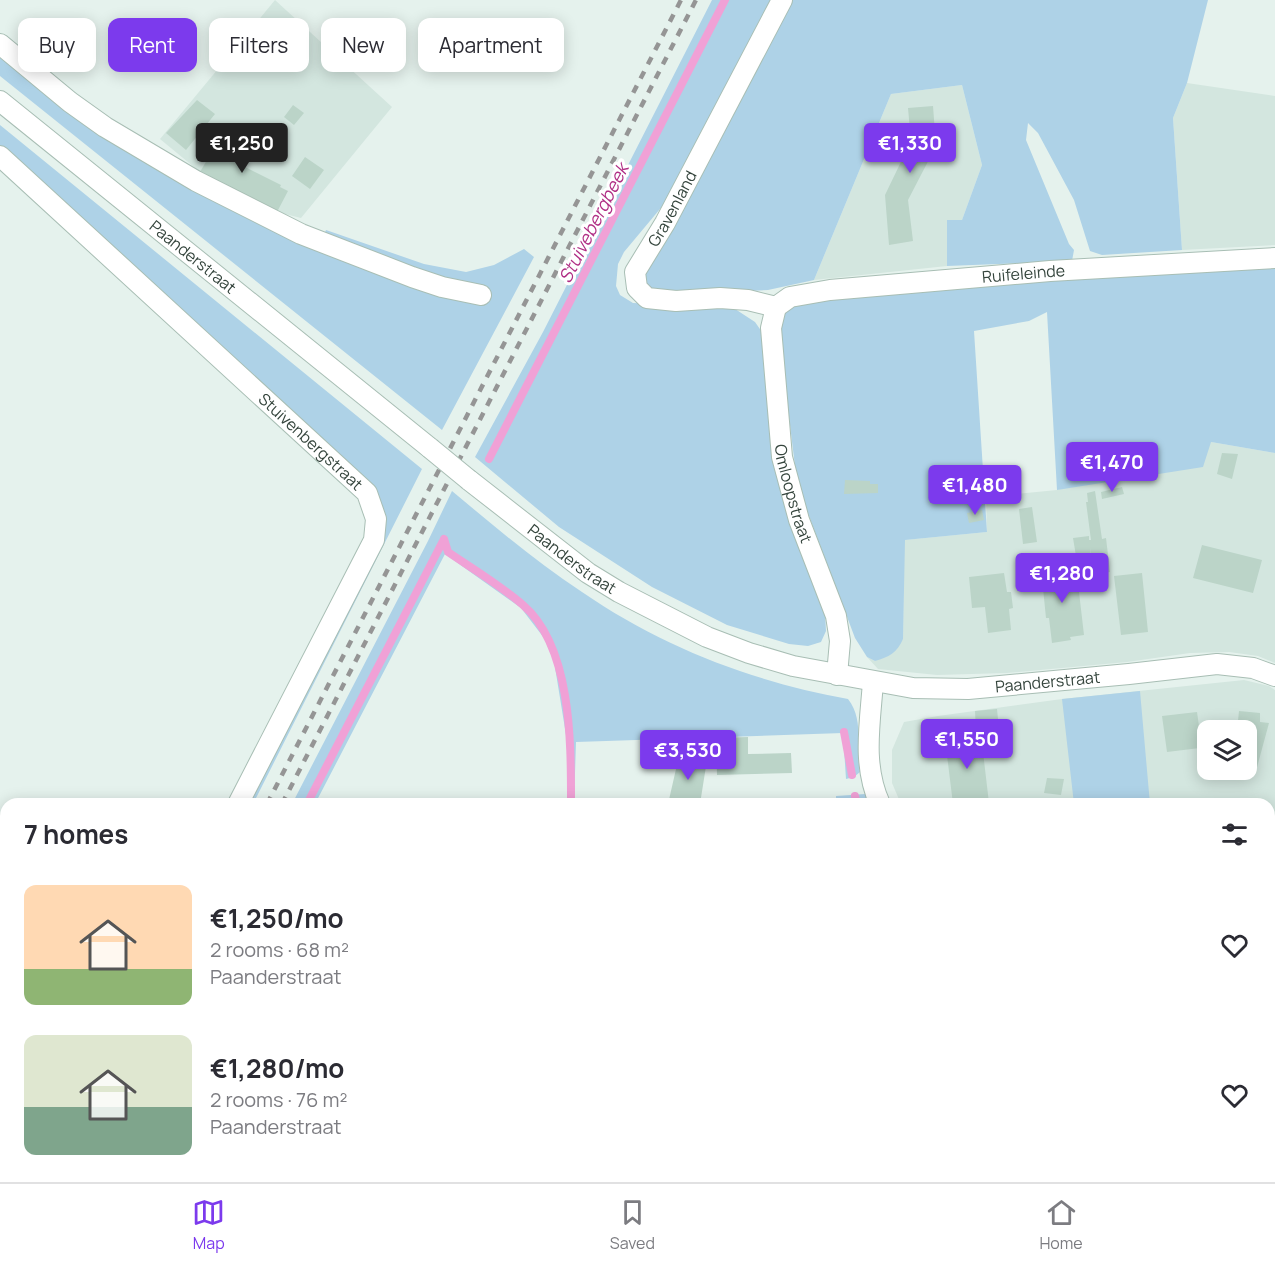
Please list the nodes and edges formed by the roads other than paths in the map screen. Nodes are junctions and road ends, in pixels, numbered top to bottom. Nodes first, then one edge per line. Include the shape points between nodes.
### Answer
1 (782, 0) edge
2 (0, 44) edge
3 (0, 100) edge
4 (0, 156) edge
5 (1275, 258) edge
6 (481, 295) dead end
7 (776, 307) junction
8 (837, 675) junction
9 (1275, 676) edge
10 (873, 682) junction
11 (241, 798) edge
12 (877, 798) edge

1 - 7 street, Gravenland via 665,223 635,272 637,288 647,298 720,298
2 - 6 street via 70,102 196,181 301,234 412,277
3 - 8 street, Paanderstraat, bridge via 588,573 666,617 749,653
4 - 11 street, Stuivenbergstraat via 367,494 376,519 374,540
5 - 7 street, Ruifeleinde via 1050,271 830,290 790,297
7 - 8 street, Omloopstraat via 771,328 782,457 799,520 836,615 840,641
8 - 10 street, Paanderstraat
9 - 10 street, Paanderstraat via 1253,668 1217,664 968,689 913,688
10 - 12 street via 868,762

